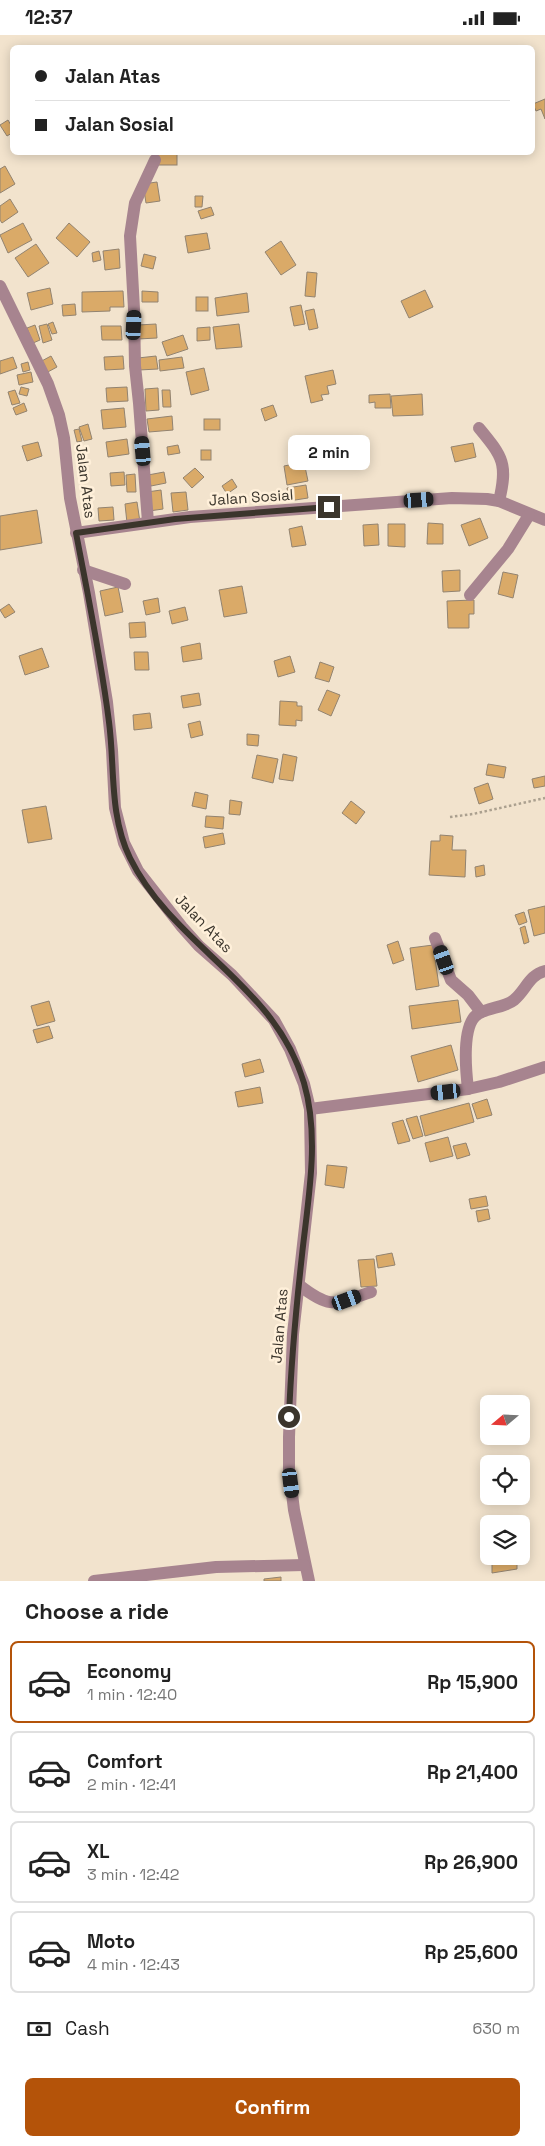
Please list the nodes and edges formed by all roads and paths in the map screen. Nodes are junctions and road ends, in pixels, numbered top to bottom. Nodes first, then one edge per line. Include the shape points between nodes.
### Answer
1 (155, 160) dead end
2 (0, 286) edge
3 (479, 428) dead end
4 (499, 501) junction
5 (529, 515) junction
6 (545, 520) edge
7 (148, 522) junction
8 (76, 533) junction
9 (83, 570) junction
10 (126, 584) dead end
11 (470, 595) dead end
12 (545, 797) edge
13 (450, 817) dead end
14 (435, 938) dead end
15 (545, 971) edge
16 (481, 1012) junction
17 (545, 1067) edge
18 (468, 1089) junction
19 (310, 1109) junction
20 (299, 1285) junction
21 (371, 1291) dead end
22 (304, 1565) junction
23 (94, 1581) edge
24 (309, 1581) edge

1 - 7 street via 135,203 130,236 135,367
2 - 8 street, Jalan Atas via 59,415
3 - 4 street via 503,462 504,477
4 - 5 street, Jalan Sosial
4 - 7 street, Jalan Sosial via 452,498
5 - 6 street, Jalan Sosial
5 - 11 street via 508,549
7 - 8 street, Jalan Sosial
8 - 9 street, Jalan Atas
9 - 10 street
9 - 19 street, Jalan Atas via 100,660 112,742 116,808 124,843 138,871 182,927 274,1021 296,1062
12 - 13 path
14 - 16 street via 451,980
15 - 16 street via 532,977 510,1003
16 - 18 street via 472,1019 467,1038 465,1070
17 - 18 street
18 - 19 street
19 - 20 street, Jalan Atas via 311,1173
20 - 21 street via 322,1301 333,1303
20 - 22 street, Jalan Atas via 293,1334 289,1469
22 - 23 street via 216,1567
22 - 24 street, Jalan Atas

